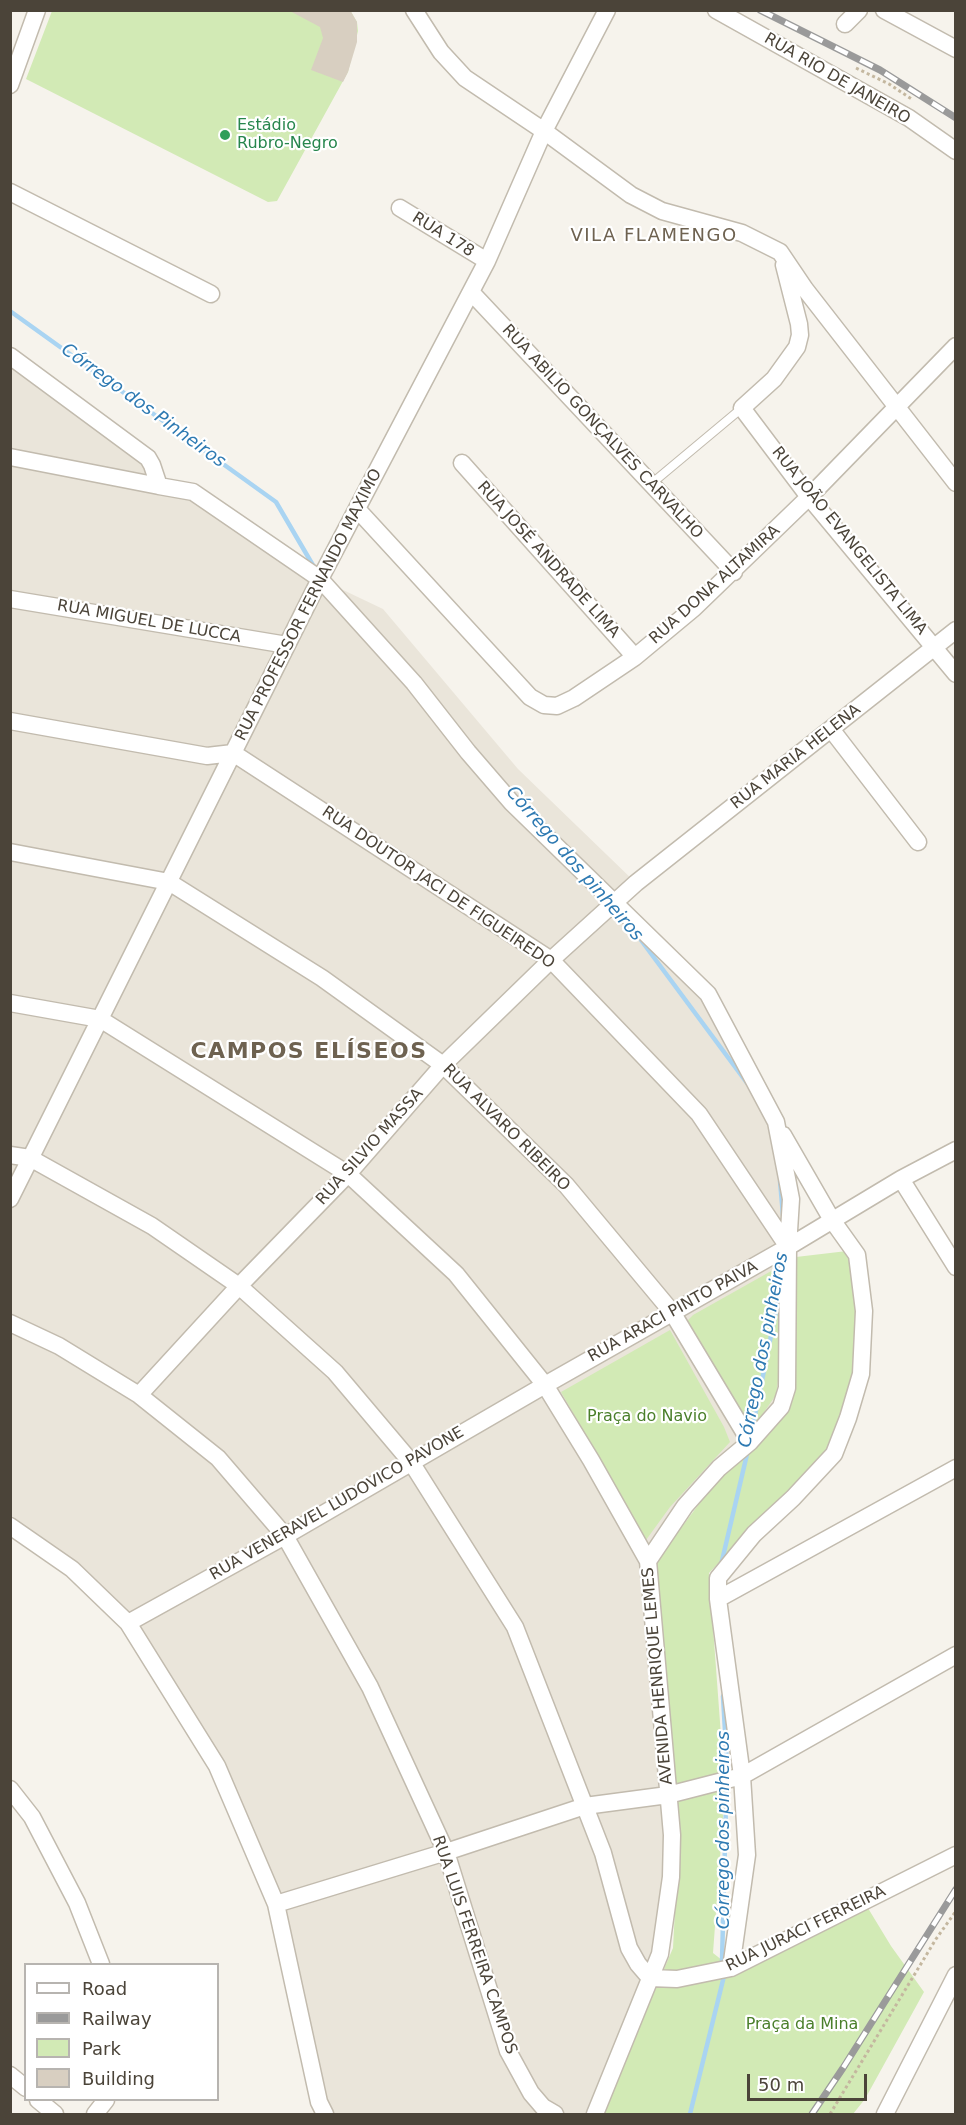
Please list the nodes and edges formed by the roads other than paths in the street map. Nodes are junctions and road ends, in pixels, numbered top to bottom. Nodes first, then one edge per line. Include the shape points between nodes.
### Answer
1 (37, 10) edge
2 (414, 10) edge
3 (607, 10) edge
4 (716, 10) edge
5 (859, 10) edge
6 (884, 10) edge
7 (845, 24) dead end
8 (956, 49) edge
9 (10, 85) edge
10 (544, 131) junction
11 (956, 151) edge
12 (10, 192) edge
13 (400, 208) dead end
14 (780, 252) junction
15 (487, 261) junction
16 (471, 291) junction
17 (211, 294) dead end
18 (956, 346) edge
19 (10, 356) edge
20 (897, 407) junction
21 (742, 408) junction
22 (10, 457) edge
23 (462, 463) dead end
24 (956, 483) edge
25 (651, 484) junction
26 (159, 486) junction
27 (809, 497) junction
28 (357, 509) junction
29 (734, 572) junction
30 (320, 579) junction
31 (10, 599) edge
32 (956, 630) edge
33 (287, 645) junction
34 (935, 647) junction
35 (634, 657) junction
36 (956, 674) edge
37 (10, 721) edge
38 (831, 729) junction
39 (233, 753) junction
40 (918, 842) dead end
41 (10, 852) edge
42 (169, 882) junction
43 (636, 883) joint
44 (613, 903) junction
45 (551, 960) junction
46 (10, 1003) edge
47 (100, 1018) junction
48 (443, 1065) junction
49 (776, 1122) junction
50 (956, 1150) edge
51 (10, 1155) edge
52 (30, 1158) junction
53 (348, 1174) junction
54 (901, 1179) junction
55 (10, 1199) edge
56 (832, 1220) junction
57 (788, 1247) junction
58 (956, 1267) edge
59 (239, 1286) junction
60 (672, 1312) junction
61 (10, 1323) edge
62 (545, 1384) junction
63 (139, 1395) junction
64 (750, 1442) junction
65 (411, 1462) junction
66 (956, 1468) edge
67 (10, 1526) edge
68 (285, 1536) junction
69 (648, 1561) junction
70 (718, 1599) junction
71 (128, 1623) junction
72 (956, 1655) edge
73 (742, 1776) junction
74 (10, 1789) edge
75 (668, 1795) junction
76 (585, 1806) junction
77 (446, 1852) junction
78 (956, 1855) edge
79 (276, 1904) junction
80 (100, 1963) edge
81 (731, 1968) junction
82 (956, 1975) edge
83 (650, 1978) junction
84 (10, 2075) edge
85 (24, 2086) edge
86 (39, 2101) edge
87 (105, 2101) edge
88 (56, 2115) edge
89 (95, 2115) edge
90 (325, 2115) edge
91 (555, 2115) edge
92 (596, 2115) edge
93 (885, 2115) edge

1 - 9 street
2 - 10 street via 441,52 465,78
3 - 10 street, RUA PROFESSOR FERNANDO MAXIMO
4 - 11 street, RUA RIO DE JANEIRO via 909,118
5 - 7 street
6 - 8 street
10 - 14 street via 631,195 662,210 742,233
10 - 15 street, RUA PROFESSOR FERNANDO MAXIMO
12 - 17 street
13 - 15 street, RUA 178
14 - 20 street
14 - 21 street via 800,335 797,347 774,379
15 - 16 street, RUA PROFESSOR FERNANDO MAXIMO
16 - 25 street, RUA ABILIO GONÇALVES CARVALHO
16 - 28 street, RUA PROFESSOR FERNANDO MAXIMO
18 - 20 street, RUA DONA ALTAMIRA
19 - 26 street via 148,458
20 - 24 street
20 - 27 street, RUA DONA ALTAMIRA
21 - 25 lane
21 - 27 street, RUA JOÃO EVANGELISTA LIMA
22 - 26 street, AVENIDA HENRIQUE LEMES
23 - 35 street, RUA JOSÉ ANDRADE LIMA
25 - 29 street, RUA ABILIO GONÇALVES CARVALHO
26 - 30 street, AVENIDA HENRIQUE LEMES via 193,492
27 - 29 street, RUA DONA ALTAMIRA
27 - 34 street, RUA JOÃO EVANGELISTA LIMA
28 - 30 street, RUA PROFESSOR FERNANDO MAXIMO
28 - 35 street, RUA DONA ALTAMIRA via 530,697 544,705 557,706 574,698
29 - 35 street, RUA DONA ALTAMIRA
30 - 33 street, RUA PROFESSOR FERNANDO MAXIMO
30 - 44 street, AVENIDA HENRIQUE LEMES via 414,683 512,803
31 - 33 street, RUA MIGUEL DE LUCCA
32 - 34 street, RUA MARIA HELENA
33 - 39 street, RUA PROFESSOR FERNANDO MAXIMO
34 - 36 street, RUA JOÃO EVANGELISTA LIMA
34 - 38 street, RUA MARIA HELENA
37 - 39 street via 207,756
38 - 40 street
38 - 43 street, RUA MARIA HELENA
39 - 42 street, RUA PROFESSOR FERNANDO MAXIMO
39 - 45 street, RUA DOUTOR JACI DE FIGUEIREDO
41 - 42 street, RUA ALVARO RIBEIRO
42 - 47 street, RUA PROFESSOR FERNANDO MAXIMO
42 - 48 street, RUA ALVARO RIBEIRO via 322,978
43 - 44 street, RUA SILVIO MASSA
44 - 45 street, RUA SILVIO MASSA
44 - 49 street, AVENIDA HENRIQUE LEMES via 708,994
45 - 48 street, RUA SILVIO MASSA
45 - 57 street, RUA DOUTOR JACI DE FIGUEIREDO via 699,1114
46 - 47 street
47 - 52 street, RUA PROFESSOR FERNANDO MAXIMO
47 - 53 street
48 - 53 street, RUA SILVIO MASSA
48 - 60 street, RUA ALVARO RIBEIRO via 566,1185
49 - 56 street
49 - 57 street, AVENIDA HENRIQUE LEMES via 791,1199
50 - 54 street, RUA ARACI PINTO PAIVA
51 - 52 street
52 - 55 street, RUA PROFESSOR FERNANDO MAXIMO
52 - 59 street via 152,1226
53 - 59 street, RUA SILVIO MASSA
53 - 62 street via 456,1274
54 - 56 street, RUA ARACI PINTO PAIVA
54 - 58 street
56 - 57 street, RUA ARACI PINTO PAIVA
56 - 70 street via 857,1255 864,1311 861,1374 834,1454 754,1534 718,1578
57 - 60 street, RUA ARACI PINTO PAIVA
57 - 64 street, AVENIDA HENRIQUE LEMES via 787,1388 782,1407
59 - 63 street, RUA SILVIO MASSA
59 - 65 street via 335,1372
60 - 62 street, RUA ARACI PINTO PAIVA
60 - 64 street, RUA ALVARO RIBEIRO
61 - 63 street, RUA LUIS FERREIRA CAMPOS via 59,1346
62 - 65 street, RUA VENERAVEL LUDOVICO PAVONE
62 - 69 street
63 - 68 street, RUA LUIS FERREIRA CAMPOS via 218,1458
64 - 69 street, AVENIDA HENRIQUE LEMES via 719,1468 685,1506
65 - 68 street, RUA VENERAVEL LUDOVICO PAVONE
65 - 76 street via 515,1628
66 - 70 street
67 - 71 street via 72,1569
68 - 71 street, RUA VENERAVEL LUDOVICO PAVONE
68 - 77 street, RUA LUIS FERREIRA CAMPOS via 370,1687
69 - 75 street, AVENIDA HENRIQUE LEMES
70 - 73 street
71 - 79 street via 217,1766
72 - 73 street
73 - 75 street
73 - 81 street via 747,1855
74 - 80 street via 32,1817 77,1903
75 - 76 street
75 - 83 street, AVENIDA HENRIQUE LEMES via 672,1876 660,1954
76 - 77 street
76 - 83 street via 603,1853 629,1948
77 - 79 street
77 - 91 street, RUA LUIS FERREIRA CAMPOS via 508,2051 531,2092
78 - 81 street, RUA JURACI FERREIRA
79 - 90 street
81 - 83 street, RUA JURACI FERREIRA via 677,1979
82 - 93 street
83 - 92 street, AVENIDA HENRIQUE LEMES
84 - 85 street
86 - 88 street
87 - 89 street

